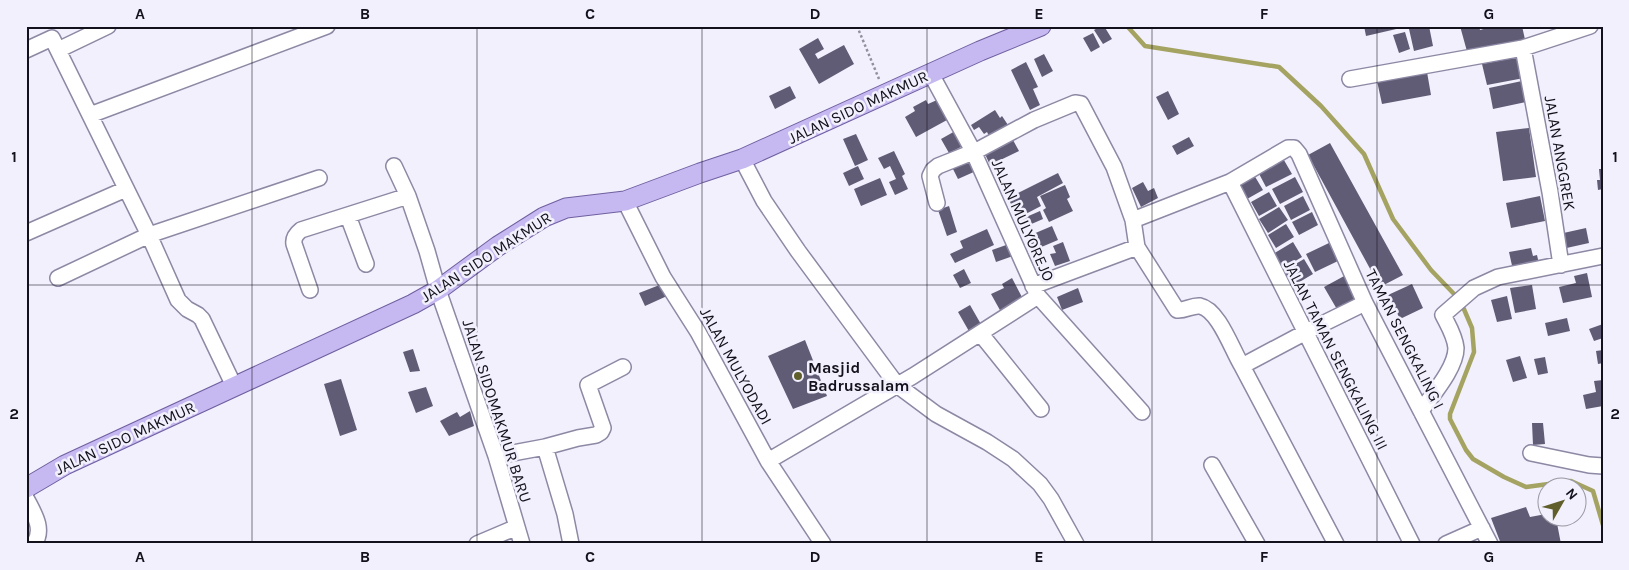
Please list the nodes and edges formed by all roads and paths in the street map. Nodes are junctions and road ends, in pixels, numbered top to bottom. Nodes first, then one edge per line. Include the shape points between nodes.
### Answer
1 (108, 26) edge
2 (327, 26) edge
3 (857, 26) edge
4 (1041, 26) edge
5 (1590, 26) edge
6 (52, 38) edge
7 (1523, 48) junction
8 (26, 50) edge
9 (931, 74) junction
10 (1350, 80) dead end
11 (886, 94) junction
12 (90, 115) junction
13 (972, 151) junction
14 (742, 160) junction
15 (394, 166) dead end
16 (319, 178) dead end
17 (1230, 182) junction
18 (126, 189) junction
19 (408, 196) junction
20 (625, 201) junction
21 (937, 203) dead end
22 (348, 216) junction
23 (1133, 220) junction
24 (26, 233) edge
25 (149, 235) junction
26 (1137, 247) junction
27 (1603, 256) edge
28 (366, 264) dead end
29 (1561, 265) junction
30 (58, 278) dead end
31 (310, 290) dead end
32 (438, 290) junction
33 (1036, 291) junction
34 (1365, 303) junction
35 (1306, 332) junction
36 (980, 333) junction
37 (1242, 366) junction
38 (622, 367) dead end
39 (902, 382) junction
40 (234, 386) junction
41 (1041, 409) dead end
42 (1421, 411) junction
43 (1142, 412) dead end
44 (545, 447) junction
45 (1531, 453) dead end
46 (496, 456) junction
47 (768, 461) junction
48 (1212, 465) dead end
49 (1603, 466) edge
50 (26, 488) edge
51 (26, 498) edge
52 (517, 527) junction
53 (1482, 528) junction
54 (34, 544) edge
55 (477, 544) edge
56 (522, 544) edge
57 (571, 544) edge
58 (823, 544) edge
59 (1076, 544) edge
60 (1257, 544) edge
61 (1336, 544) edge
62 (1412, 544) edge
63 (1446, 544) edge
64 (1490, 544) edge

1 - 6 street
2 - 12 street
3 - 11 path
4 - 9 main road, JALAN SIDO MAKMUR
5 - 7 street
6 - 8 street
6 - 12 street
7 - 10 street
7 - 29 street, JALAN ANGGREK
9 - 11 main road, JALAN SIDO MAKMUR
9 - 13 street, JALAN MULYOREJO
11 - 14 main road, JALAN SIDO MAKMUR
12 - 18 street
13 - 21 street via 933,170 930,176
13 - 23 street via 1034,120 1075,103 1081,104 1114,167
13 - 33 street, JALAN MULYOREJO
14 - 20 main road, JALAN SIDO MAKMUR
14 - 39 street via 764,201 798,252
15 - 19 street, JALAN SIDOMAKMUR BARU
16 - 25 street
17 - 23 street
17 - 34 street, TAMAN SENGKALING I via 1288,148 1294,148
17 - 35 street, JALAN TAMAN SENGKALING III
18 - 24 street
18 - 25 street
19 - 22 street
19 - 32 street, JALAN SIDOMAKMUR BARU
20 - 32 main road, JALAN SIDO MAKMUR via 566,208 544,217
20 - 47 street, JALAN MULYODADI via 662,276 698,332
22 - 28 street
22 - 31 street via 301,230 295,236 294,244
23 - 26 street
25 - 30 street
25 - 40 street via 178,300 202,320
26 - 33 street
26 - 37 street via 1177,310 1201,306 1214,315
27 - 29 street
29 - 42 street via 1498,277 1474,288 1443,315 1454,336 1456,350 1450,370
32 - 40 main road, JALAN SIDO MAKMUR
32 - 46 street, JALAN SIDOMAKMUR BARU
33 - 36 street
33 - 43 street, JALAN MULYOREJO
34 - 35 street
34 - 42 street, TAMAN SENGKALING I
35 - 37 street
35 - 62 street, JALAN TAMAN SENGKALING III
36 - 39 street
36 - 41 street
37 - 61 street
38 - 44 street via 588,385 603,428 601,432
39 - 47 street
39 - 59 street via 936,414 1013,459 1040,484
40 - 50 main road, JALAN SIDO MAKMUR via 66,465
42 - 53 street, TAMAN SENGKALING I
44 - 46 street
44 - 57 street
45 - 49 street
46 - 52 street, JALAN SIDOMAKMUR BARU
47 - 58 street, JALAN MULYODADI
48 - 60 street
51 - 54 street via 39,526
52 - 55 street
52 - 56 street, JALAN SIDOMAKMUR BARU
53 - 63 street
53 - 64 street, TAMAN SENGKALING I

